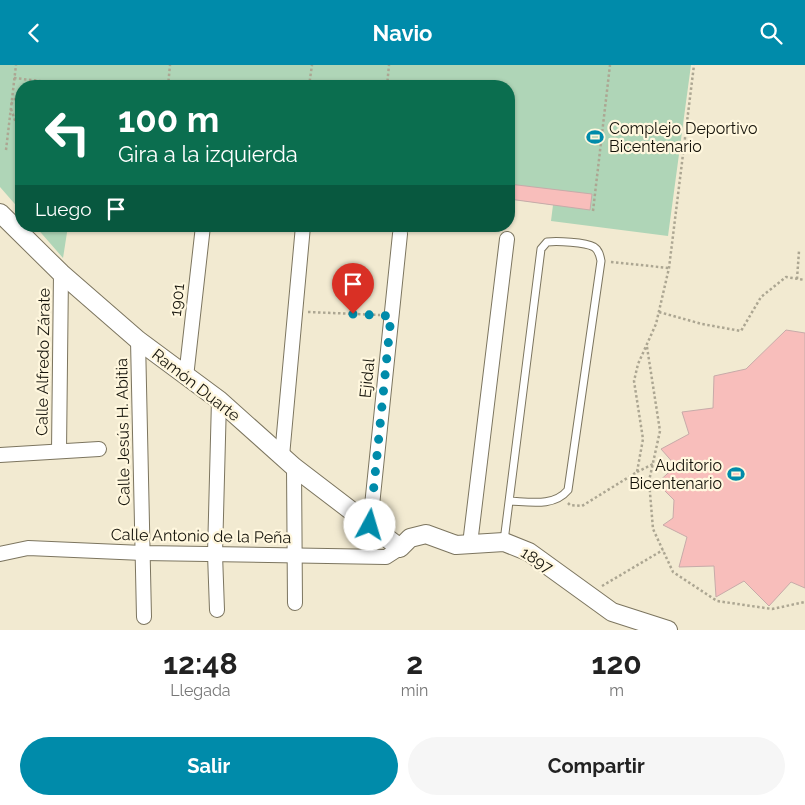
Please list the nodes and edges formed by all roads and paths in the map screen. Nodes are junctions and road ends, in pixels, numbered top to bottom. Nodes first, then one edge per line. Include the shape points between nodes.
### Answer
1 (16, 65) edge
2 (170, 65) edge
3 (312, 65) edge
4 (389, 65) edge
5 (610, 65) edge
6 (694, 65) edge
7 (14, 78) junction
8 (32, 80) edge
9 (169, 80) edge
10 (310, 80) edge
11 (388, 80) edge
12 (15, 98) edge
13 (10, 106) junction
14 (15, 120) edge
15 (6, 149) dead end
16 (593, 211) dead end
17 (0, 213) edge
18 (15, 228) edge
19 (19, 232) edge
20 (202, 232) edge
21 (303, 232) edge
22 (400, 234) dead end
23 (507, 239) dead end
24 (799, 251) dead end
25 (601, 261) junction
26 (669, 268) junction
27 (61, 273) junction
28 (797, 279) junction
29 (805, 280) edge
30 (296, 312) junction
31 (659, 312) junction
32 (391, 316) junction
33 (138, 340) junction
34 (647, 347) junction
35 (186, 377) junction
36 (219, 400) junction
37 (99, 449) dead end
38 (59, 451) junction
39 (0, 455) edge
40 (288, 461) junction
41 (653, 463) junction
42 (637, 472) junction
43 (562, 497) junction
44 (510, 501) junction
45 (370, 525) junction
46 (504, 542) junction
47 (470, 544) junction
48 (400, 549) junction
49 (663, 550) junction
50 (143, 553) junction
51 (0, 554) edge
52 (215, 554) junction
53 (293, 555) junction
54 (588, 595) junction
55 (805, 602) edge
56 (295, 603) dead end
57 (217, 610) dead end
58 (144, 617) dead end
59 (668, 630) edge

1 - 7 path
2 - 9 path
3 - 10 path
4 - 11 path
5 - 16 path
6 - 26 path
7 - 8 path
7 - 13 path
12 - 13 path
13 - 14 path
13 - 15 path
17 - 18 street, Ramón Duarte
19 - 27 street, Ramón Duarte
20 - 35 street, 1901
21 - 30 street
22 - 32 street, Ejidal
23 - 47 street
24 - 28 path
25 - 26 path
25 - 43 lane via 568,490
25 - 44 lane via 593,247 556,241 546,243 540,249
26 - 31 path
27 - 33 street, Ramón Duarte
27 - 38 street, Calle Alfredo Zárate
28 - 29 path
28 - 31 path via 786,277 760,297 741,331
30 - 32 path
30 - 40 street
31 - 34 path
32 - 45 street, Ejidal
33 - 35 street, Ramón Duarte
33 - 50 street, Calle Jesús H. Abitia
34 - 41 path via 660,431
34 - 42 path via 634,381 643,439
35 - 36 street, Ramón Duarte
36 - 40 street, Ramón Duarte
36 - 52 street
37 - 38 street
38 - 39 street
40 - 45 street, Ramón Duarte
40 - 53 street
41 - 42 path
41 - 49 path via 650,481 653,529
42 - 43 path via 582,505 570,505
43 - 44 lane via 536,503
44 - 46 lane
45 - 48 street, Ramón Duarte
46 - 47 street, 1897
46 - 54 street, 1897 via 529,552
47 - 48 street, 1897 via 456,545 426,534 410,538
48 - 53 street, Calle Antonio de la Peña via 386,557
49 - 54 path
49 - 55 path via 673,571 717,601 772,609
50 - 51 street, Calle Antonio de la Peña via 28,548
50 - 52 street, Calle Antonio de la Peña
50 - 58 street, Calle Jesús H. Abitia
52 - 53 street, Calle Antonio de la Peña
52 - 57 street
53 - 56 street
54 - 59 street, 1897 via 612,612

